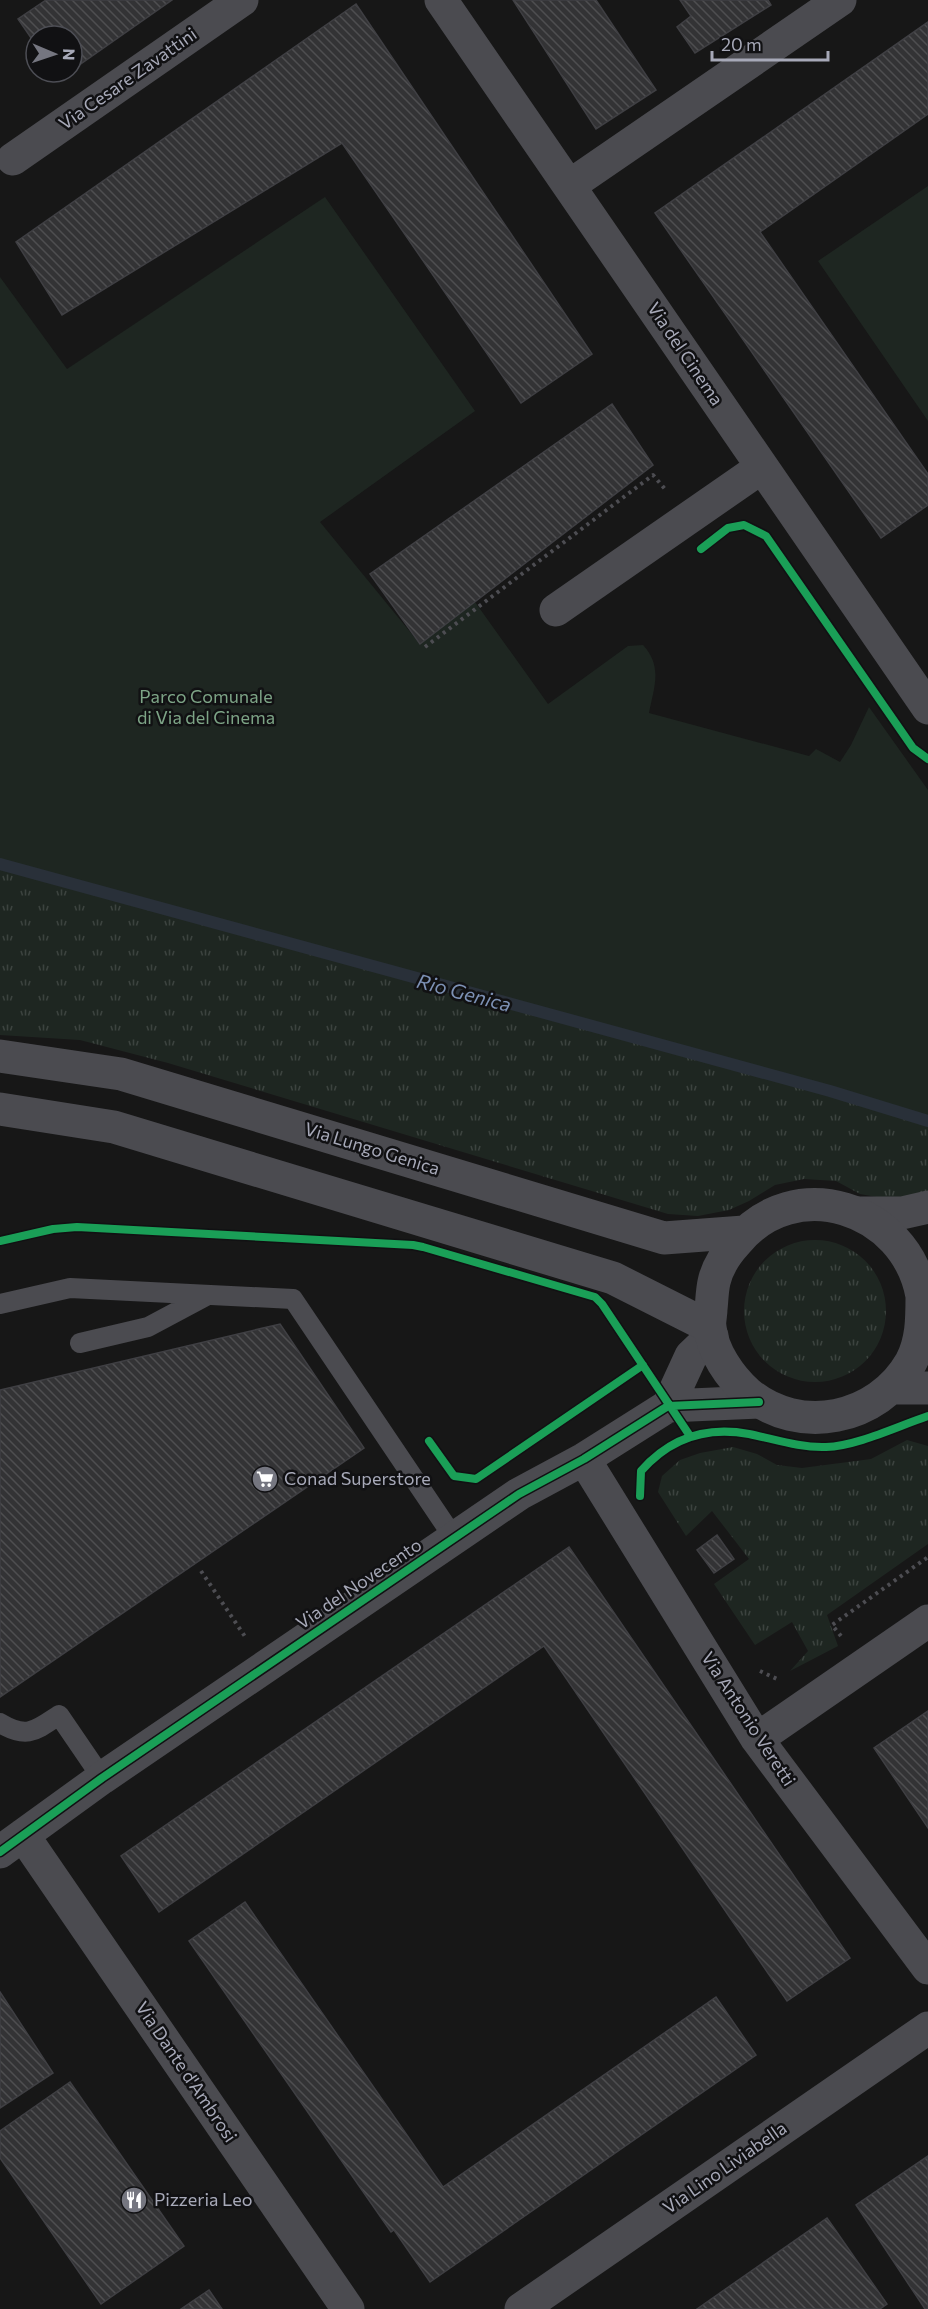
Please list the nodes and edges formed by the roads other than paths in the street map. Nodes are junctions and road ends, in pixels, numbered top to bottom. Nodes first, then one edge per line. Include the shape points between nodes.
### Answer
1 (242, 0) edge
2 (441, 0) edge
3 (840, 0) edge
4 (7, 163) edge
5 (570, 186) junction
6 (762, 466) junction
7 (556, 610) dead end
8 (928, 708) edge
9 (0, 1056) edge
10 (0, 1110) edge
11 (928, 1208) edge
12 (859, 1213) junction
13 (744, 1232) junction
14 (925, 1288) edge
15 (208, 1295) junction
16 (0, 1304) edge
17 (711, 1331) junction
18 (80, 1343) dead end
19 (892, 1388) junction
20 (928, 1388) edge
21 (759, 1402) junction
22 (668, 1406) junction
23 (584, 1459) junction
24 (454, 1538) junction
25 (928, 1621) edge
26 (0, 1724) edge
27 (757, 1739) junction
28 (102, 1778) junction
29 (10, 1836) edge
30 (928, 1968) edge
31 (928, 2028) edge
32 (348, 2309) edge
33 (521, 2309) edge

1 - 4 street, Via Cesare Zavattini
2 - 5 street, Via del Cinema
3 - 5 street
5 - 6 street, Via del Cinema
6 - 7 street
6 - 8 street, Via del Cinema
9 - 13 street, Via Lungo Genica via 121,1074 664,1238
10 - 17 street via 114,1127 613,1278
11 - 12 street via 902,1213
12 - 13 street, Via Lungo Genica via 829,1205 799,1206 770,1215
12 - 14 street, Via Lungo Genica via 886,1230 907,1255
13 - 17 street, Via Lungo Genica via 726,1255 714,1281
14 - 19 street, Via Lungo Genica via 922,1329 911,1361
15 - 16 lane via 70,1287
15 - 18 lane via 148,1327
15 - 24 lane via 293,1299
17 - 21 street, Via Lungo Genica via 722,1361 738,1384
17 - 22 street via 691,1356
19 - 20 street
19 - 21 street, Via Lungo Genica via 862,1409 827,1418 792,1416
21 - 22 street, Via del Novecento
22 - 23 street, Via del Novecento
23 - 24 street, Via del Novecento via 519,1494
23 - 27 street, Via Antonio Veretti
24 - 28 street, Via del Novecento
25 - 27 street
26 - 28 lane via 25,1734 59,1715
27 - 30 street, Via Antonio Veretti
28 - 29 street, Via del Novecento
29 - 32 street, Via Dante d'Ambrosi
31 - 33 street, Via Lino Liviabella

